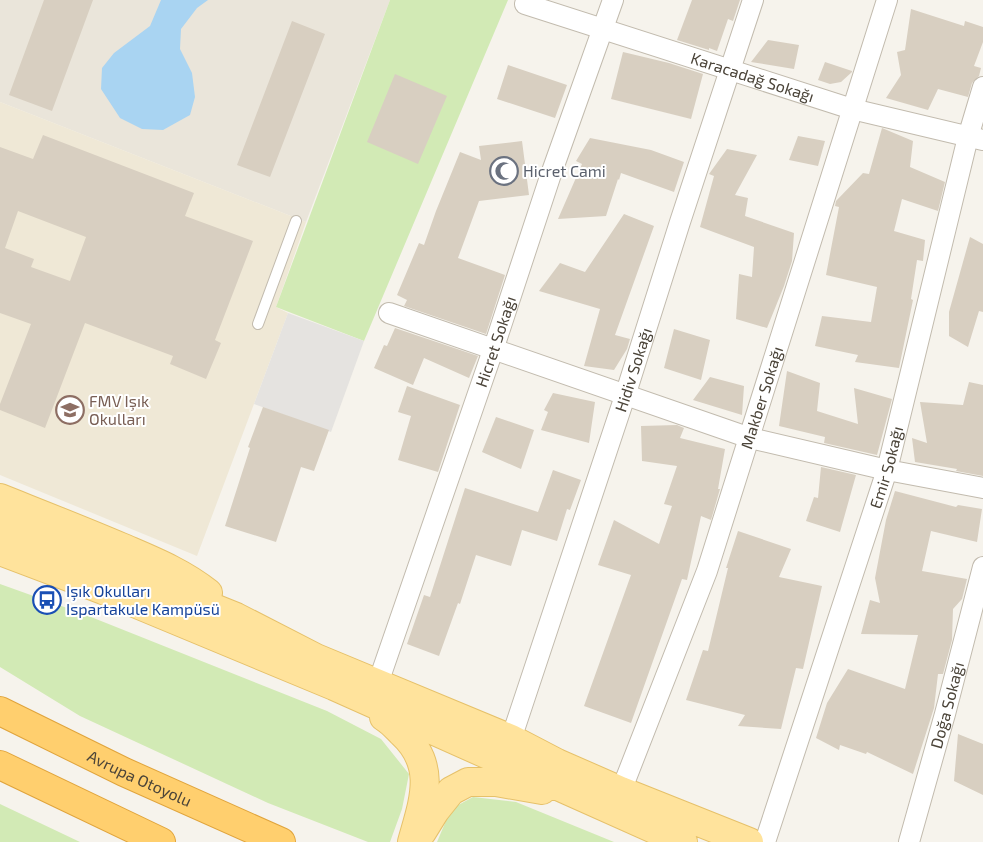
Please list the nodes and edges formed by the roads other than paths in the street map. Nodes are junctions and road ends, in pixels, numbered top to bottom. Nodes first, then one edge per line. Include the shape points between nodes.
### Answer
1 (613, 0) edge
2 (754, 0) edge
3 (887, 0) edge
4 (525, 4) dead end
5 (603, 30) junction
6 (730, 70) junction
7 (983, 87) edge
8 (852, 109) junction
9 (976, 138) edge
10 (296, 221) dead end
11 (389, 313) dead end
12 (258, 324) dead end
13 (493, 350) junction
14 (625, 396) junction
15 (750, 438) junction
16 (887, 470) junction
17 (983, 488) edge
18 (0, 498) edge
19 (0, 522) edge
20 (0, 551) edge
21 (0, 563) edge
22 (983, 567) edge
23 (62, 574) junction
24 (236, 616) junction
25 (378, 683) junction
26 (334, 686) junction
27 (0, 711) edge
28 (511, 739) junction
29 (0, 765) edge
30 (621, 791) junction
31 (583, 796) junction
32 (162, 842) edge
33 (281, 842) edge
34 (412, 842) edge
35 (416, 842) edge
36 (683, 842) edge
37 (749, 842) edge
38 (764, 842) edge
39 (909, 842) edge

1 - 5 street, Hicret Sokağı
2 - 6 street, Hidiv Sokağı
3 - 8 street, Makber Sokağı
4 - 5 street, Karacadağ Sokağı
5 - 6 street, Karacadağ Sokağı
5 - 13 street, Hicret Sokağı
6 - 8 street, Karacadağ Sokağı
6 - 14 street, Hidiv Sokağı
7 - 9 street, Emir Sokağı
8 - 9 street, Karacadağ Sokağı
8 - 15 street, Makber Sokağı
9 - 16 street, Emir Sokağı
10 - 12 lane
11 - 13 street
13 - 14 street
13 - 25 street, Hicret Sokağı
14 - 15 street
14 - 28 street, Hidiv Sokağı
15 - 16 street
15 - 30 street, Makber Sokağı via 708,571
16 - 17 street
16 - 38 street, Emir Sokağı
18 - 24 main road via 163,565 193,581
19 - 24 main road
20 - 23 main road
21 - 23 main road
22 - 39 street, Doğa Sokağı
23 - 26 main road
24 - 25 main road via 316,658
25 - 28 main road
26 - 31 main road
26 - 34 main road via 388,719 412,742 426,774 425,795
27 - 33 highway, Avrupa Otoyolu via 124,772
28 - 30 main road
29 - 32 highway
30 - 37 main road
31 - 35 main road via 496,782 468,782 451,792
31 - 36 main road

